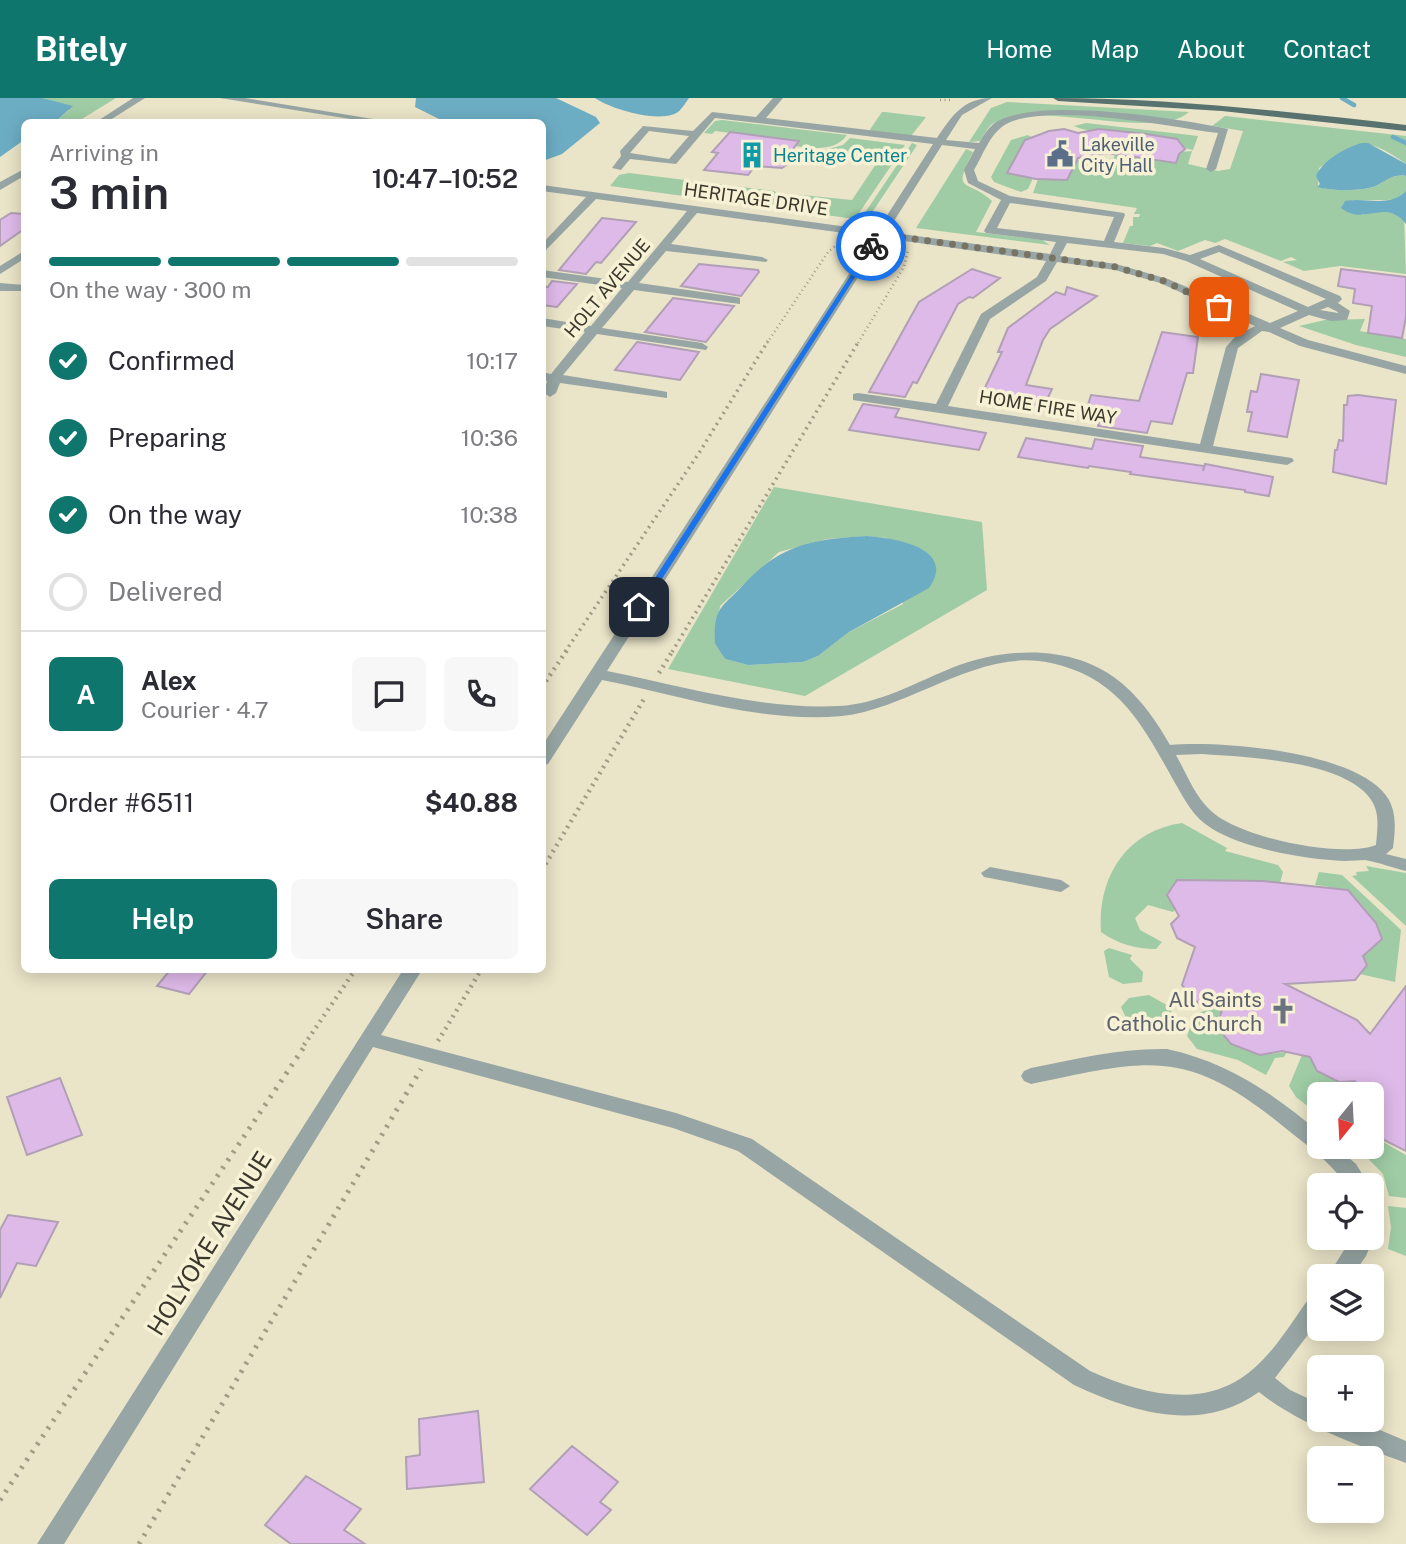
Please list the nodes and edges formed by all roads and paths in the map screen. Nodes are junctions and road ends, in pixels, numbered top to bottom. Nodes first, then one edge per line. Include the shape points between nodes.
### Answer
1 (140, 98) edge
2 (225, 98) edge
3 (332, 98) edge
4 (778, 98) edge
5 (987, 98) edge
6 (1058, 98) edge
7 (1216, 98) edge
8 (238, 99) edge
9 (956, 100) dead end
10 (1199, 106) junction
11 (315, 109) junction
12 (958, 113) junction
13 (1406, 118) edge
14 (107, 119) edge
15 (370, 119) edge
16 (758, 121) junction
17 (1191, 127) junction
18 (1406, 128) edge
19 (696, 134) junction
20 (938, 143) junction
21 (983, 147) junction
22 (627, 156) junction
23 (617, 168) dead end
24 (1211, 169) dead end
25 (21, 174) edge
26 (0, 187) edge
27 (546, 189) edge
28 (594, 195) junction
29 (1007, 200) junction
30 (695, 208) junction
31 (880, 234) junction
32 (844, 239) dead end
33 (1063, 240) junction
34 (909, 245) dead end
35 (1107, 246) junction
36 (546, 247) edge
37 (664, 247) junction
38 (21, 256) edge
39 (1055, 257) junction
40 (1190, 259) junction
41 (762, 260) dead end
42 (0, 271) edge
43 (546, 274) edge
44 (631, 286) junction
45 (0, 287) edge
46 (21, 288) edge
47 (736, 301) dead end
48 (1309, 312) junction
49 (546, 323) edge
50 (1264, 328) junction
51 (594, 330) junction
52 (702, 347) dead end
53 (1406, 370) edge
54 (549, 377) edge
55 (550, 393) dead end
56 (662, 395) dead end
57 (858, 397) dead end
58 (940, 409) junction
59 (1205, 449) junction
60 (1287, 461) dead end
61 (596, 674) junction
62 (546, 681) edge
63 (653, 684) junction
64 (1165, 751) junction
65 (546, 754) edge
66 (1367, 855) junction
67 (546, 863) edge
68 (1406, 864) edge
69 (990, 873) dead end
70 (1061, 886) dead end
71 (353, 973) edge
72 (410, 973) edge
73 (479, 973) edge
74 (369, 1039) junction
75 (430, 1054) junction
76 (1031, 1076) dead end
77 (1307, 1135) edge
78 (1335, 1159) edge
79 (1350, 1173) edge
80 (1307, 1318) edge
81 (1259, 1379) junction
82 (1307, 1409) edge
83 (1359, 1432) edge
84 (1406, 1452) edge
85 (0, 1500) edge
86 (50, 1544) edge
87 (139, 1544) edge

1 - 14 street
2 - 8 street
3 - 11 street
4 - 16 street
5 - 12 street
6 - 10 main road
7 - 13 main road
8 - 11 street
9 - 12 street
10 - 17 street
10 - 18 main road
11 - 15 street
12 - 20 street
16 - 19 street via 712,115
16 - 20 street
17 - 21 street via 1033,113 1000,122
17 - 24 street via 1224,131
19 - 22 street via 672,162
19 - 22 street via 647,128 624,153
20 - 21 street
20 - 31 street
21 - 29 street via 969,170 970,177 980,188
22 - 23 street
25 - 26 street
27 - 28 street, HERITAGE DRIVE
28 - 30 street, HERITAGE DRIVE
28 - 36 street
29 - 33 street via 990,230
29 - 35 street via 1120,215
30 - 31 street, HERITAGE DRIVE
30 - 37 street, HOLT AVENUE
31 - 39 street, HERITAGE DRIVE
31 - 61 street
32 - 62 path via 828,252 776,328 699,453
33 - 35 street
33 - 39 street, HOME FIRE WAY
34 - 63 path via 904,267
35 - 40 street via 1164,251
37 - 41 street
37 - 44 street, HOLT AVENUE
38 - 42 street
39 - 50 street, HERITAGE DRIVE via 1154,277
39 - 58 street, HOME FIRE WAY via 1042,279 985,317
40 - 48 street
40 - 48 street via 1219,248 1333,296 1336,301 1331,304 1344,311 1343,317 1332,319
43 - 44 street
44 - 47 street
44 - 51 street, HOLT AVENUE
45 - 46 street
48 - 50 street
49 - 51 street
50 - 53 street, HERITAGE DRIVE via 1335,354
50 - 59 street via 1240,338 1232,347
51 - 52 street
51 - 54 street, HOLT AVENUE
54 - 55 street, HOLT AVENUE
54 - 56 street
57 - 58 street
58 - 59 street, HOME FIRE WAY
59 - 60 street, HOME FIRE WAY
61 - 63 street
61 - 65 street
63 - 64 street via 779,709 842,711 884,702 982,661 1015,656 1051,658 1084,667 1119,686
63 - 67 path
64 - 66 street via 1199,809 1227,829 1268,844 1334,855
64 - 66 street via 1300,760 1362,776 1377,787 1391,810 1391,830 1384,848
66 - 68 street
69 - 70 street
71 - 85 path
72 - 74 street, HOLYOKE AVENUE
73 - 75 path
74 - 75 street
74 - 86 street, HOLYOKE AVENUE
75 - 81 street via 677,1121 744,1145 1082,1378 1121,1396 1160,1405 1195,1406 1228,1398
75 - 87 path
76 - 77 street via 1143,1056 1177,1059 1245,1088
78 - 79 street
80 - 81 street
81 - 82 street
83 - 84 street

